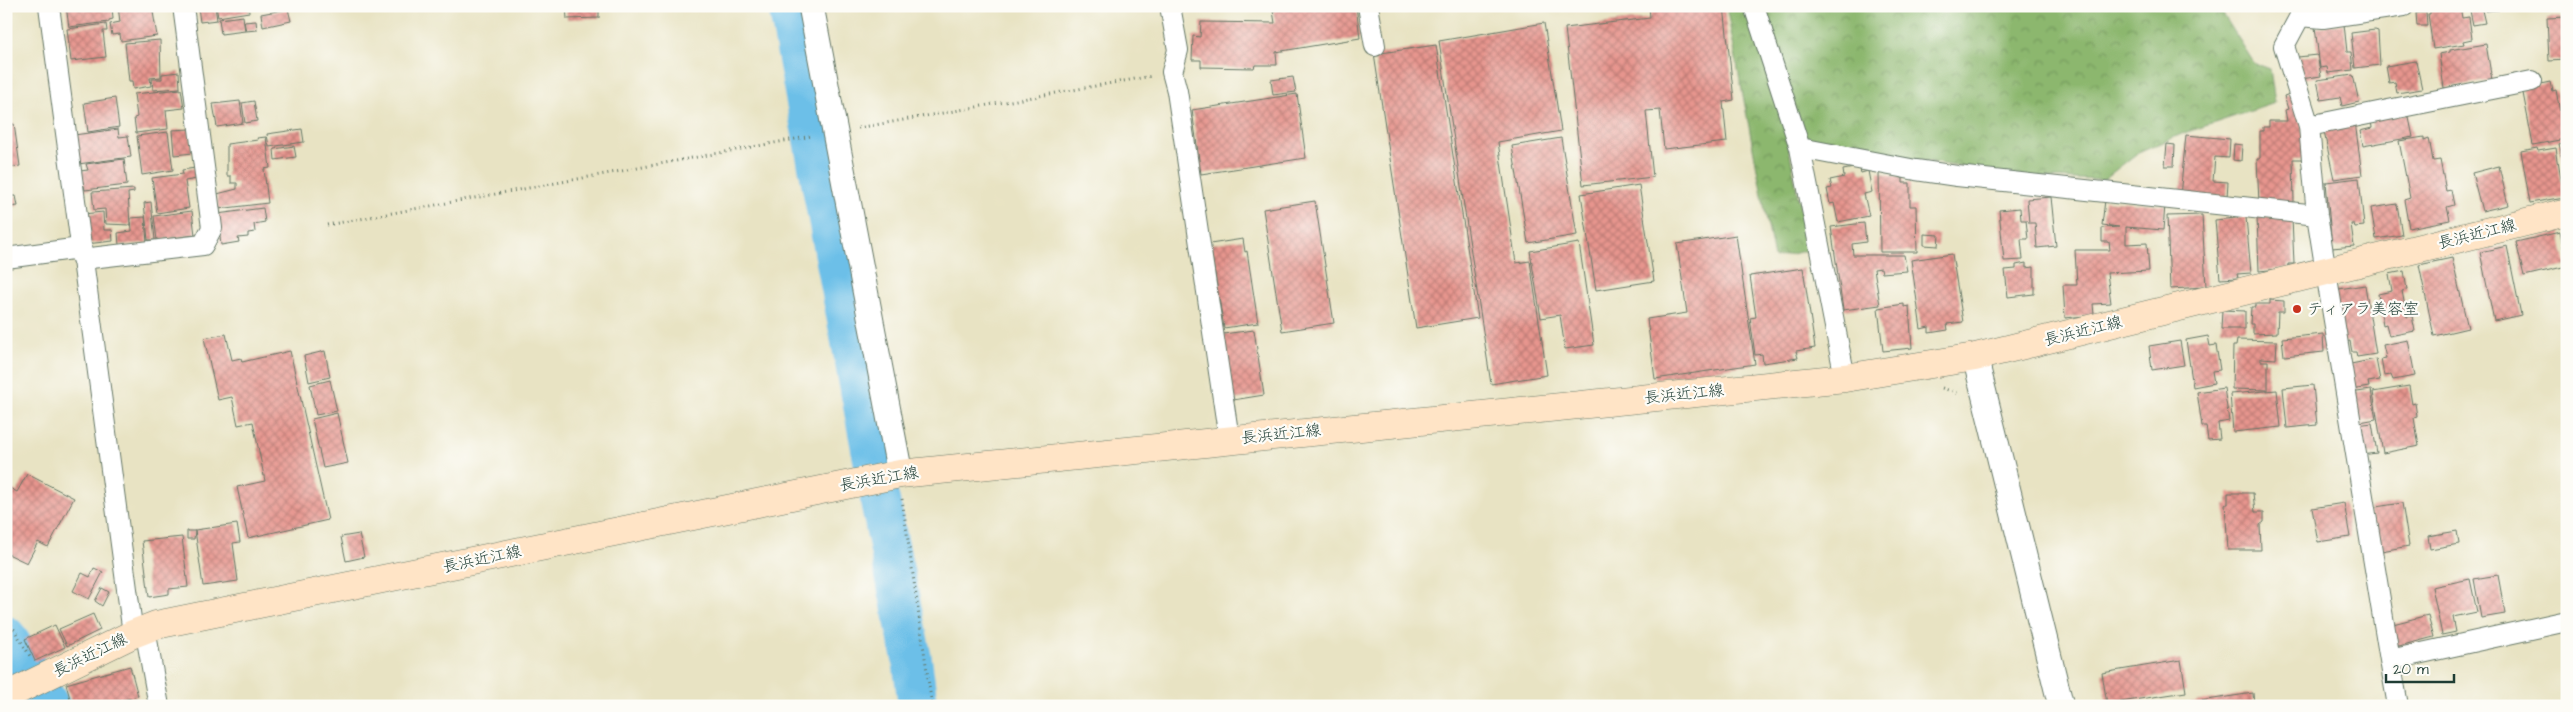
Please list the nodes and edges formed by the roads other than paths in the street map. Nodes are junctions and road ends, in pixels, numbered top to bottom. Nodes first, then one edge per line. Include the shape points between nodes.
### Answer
1 (49, 6) edge
2 (183, 6) edge
3 (811, 6) edge
4 (1170, 6) edge
5 (1368, 6) edge
6 (1754, 6) edge
7 (2404, 6) edge
8 (2300, 11) edge
9 (1375, 46) dead end
10 (2532, 81) dead end
11 (2309, 126) junction
12 (1800, 148) junction
13 (2567, 212) edge
14 (2317, 214) junction
15 (81, 253) junction
16 (6, 258) edge
17 (2326, 272) junction
18 (1975, 358) junction
19 (1845, 378) junction
20 (1229, 439) junction
21 (900, 474) junction
22 (2567, 621) edge
23 (139, 631) junction
24 (2390, 660) junction
25 (24, 687) edge
26 (159, 706) edge
27 (2061, 706) edge
28 (2398, 706) edge

1 - 15 street
2 - 15 street via 212,228 203,245
3 - 21 street
4 - 20 street via 1178,50 1172,72
5 - 9 street
6 - 12 street
7 - 8 street via 2322,18
8 - 11 street via 2284,46
10 - 11 street
11 - 14 street
12 - 14 street via 1957,176
12 - 19 street
13 - 17 main road, 長浜近江線
14 - 17 street
15 - 16 street
15 - 23 street
17 - 18 main road, 長浜近江線
17 - 24 street
18 - 19 main road, 長浜近江線
18 - 27 street
19 - 20 main road, 長浜近江線
20 - 21 main road, 長浜近江線
21 - 23 main road, 長浜近江線
22 - 24 street
23 - 25 main road, 長浜近江線
23 - 26 street
24 - 28 street

